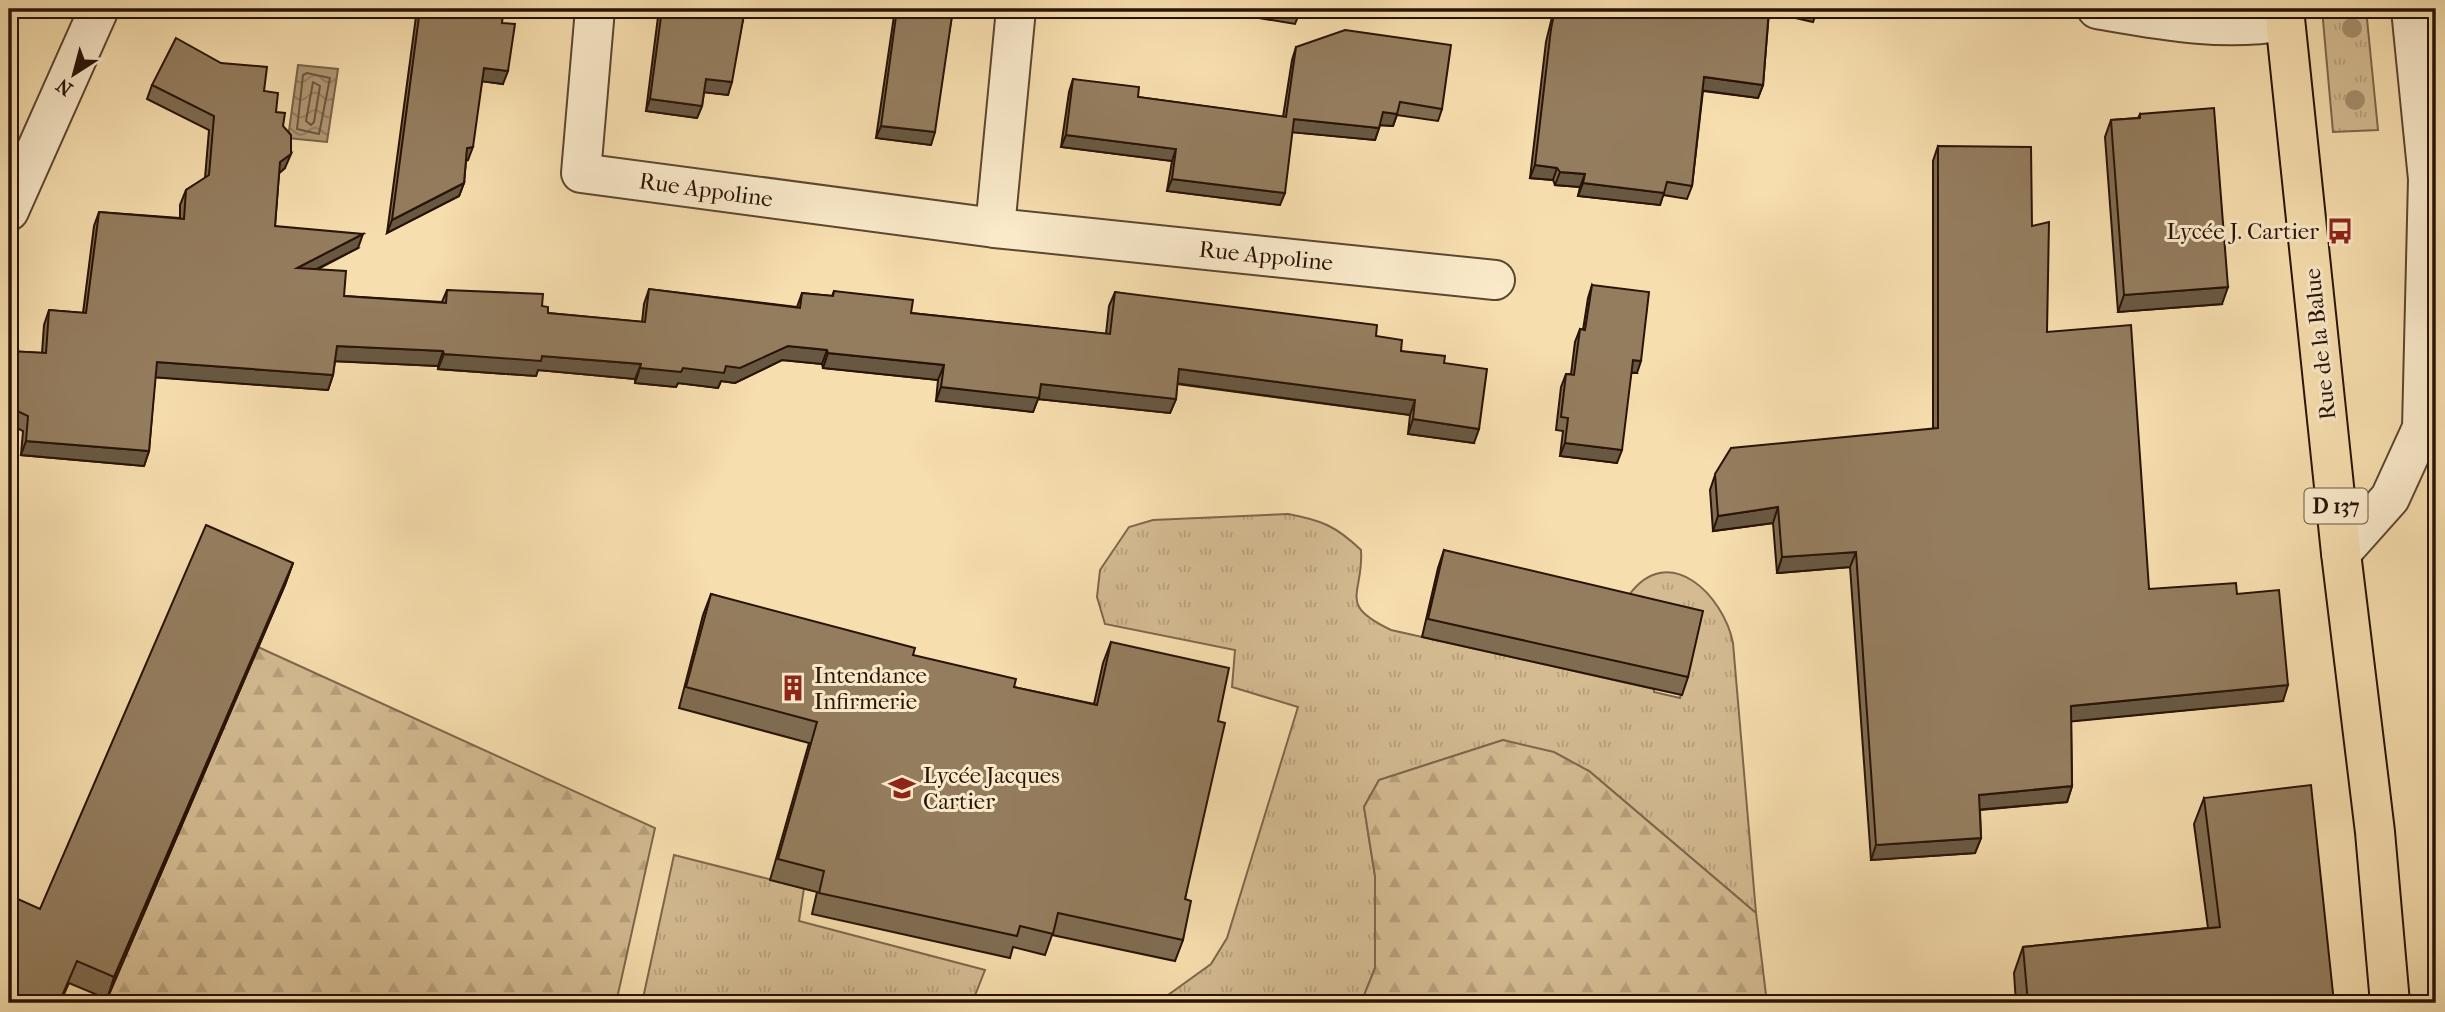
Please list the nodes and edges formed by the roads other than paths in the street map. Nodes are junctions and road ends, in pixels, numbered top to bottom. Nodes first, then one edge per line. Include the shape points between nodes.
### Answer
1 (99, 9) edge
2 (595, 9) edge
3 (1016, 9) edge
4 (2097, 9) edge
5 (2411, 9) edge
6 (2285, 15) edge
7 (2432, 178) edge
8 (9, 211) edge
9 (995, 228) junction
10 (1495, 280) dead end
11 (2341, 553) junction
12 (2390, 1003) edge

1 - 8 street
2 - 9 street, Rue Appoline via 581,173
3 - 9 street
4 - 6 street via 2234,28
5 - 7 street
6 - 11 main road, Rue de la Balue / D 137
7 - 11 street via 2423,428 2390,498
9 - 10 street, Rue Appoline
11 - 12 main road, Rue de la Balue / D 137 via 2375,832

